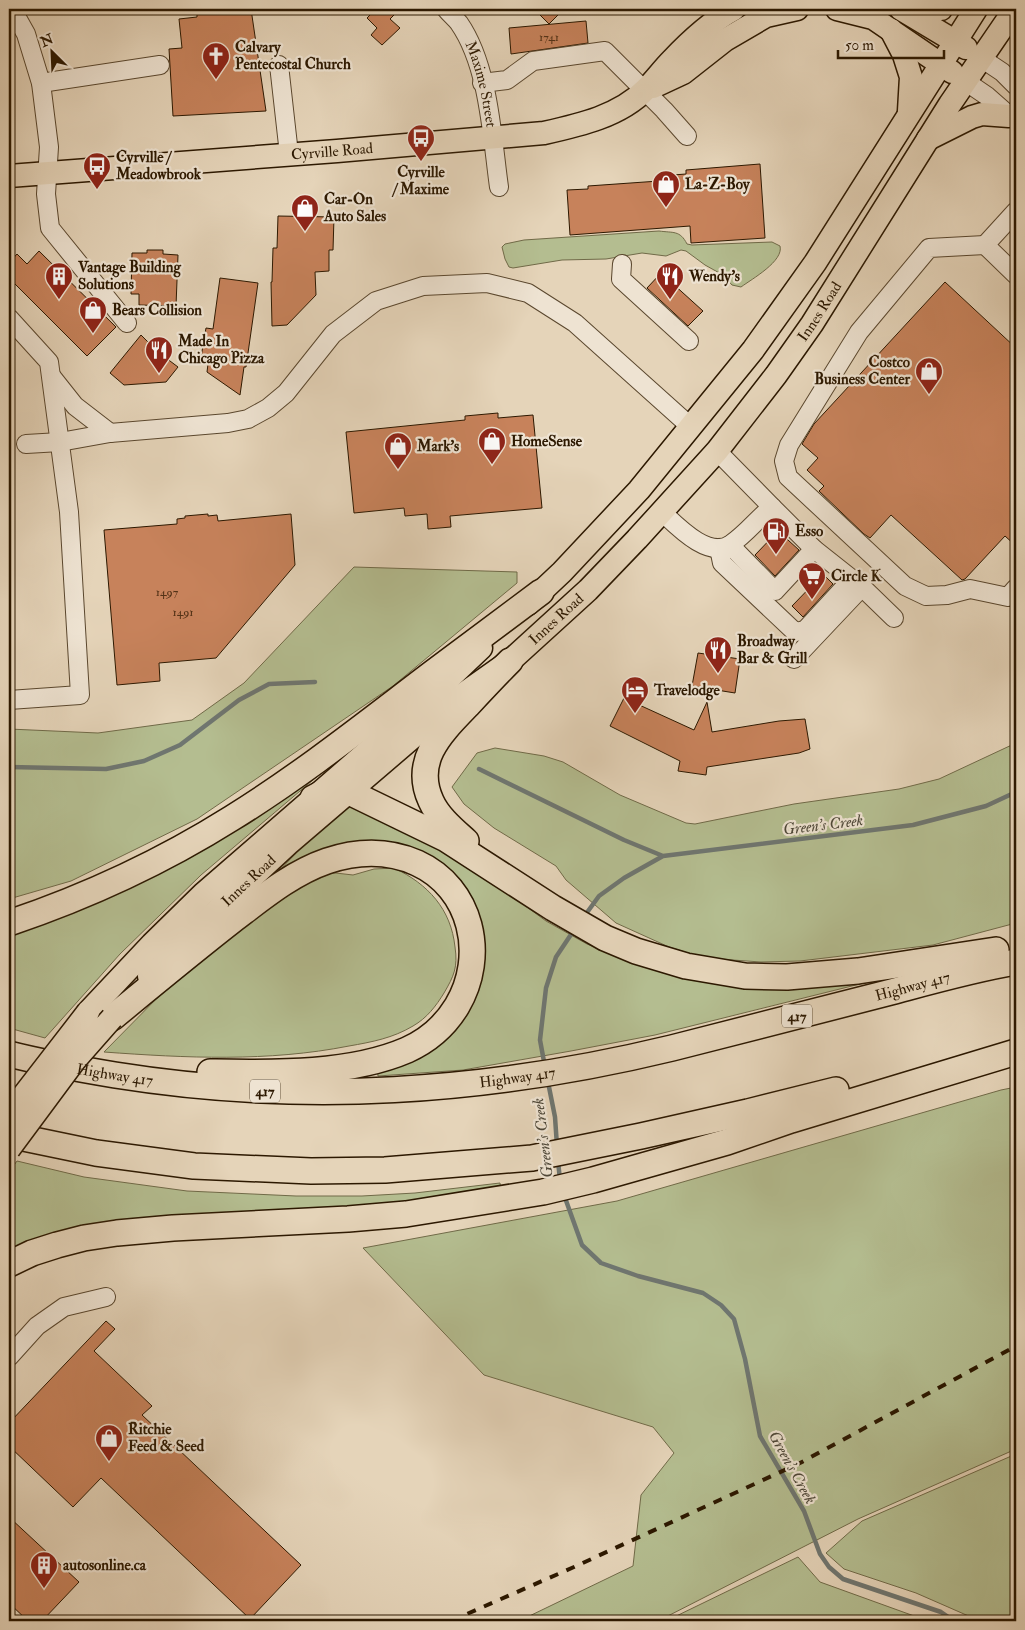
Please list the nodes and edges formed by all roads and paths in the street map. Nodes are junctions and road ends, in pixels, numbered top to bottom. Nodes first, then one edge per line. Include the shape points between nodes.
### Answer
1 (12, 9) edge
2 (446, 9) edge
3 (734, 9) edge
4 (797, 9) edge
5 (837, 9) edge
6 (902, 9) edge
7 (941, 9) edge
8 (976, 9) edge
9 (1015, 9) edge
10 (891, 30) junction
11 (954, 41) junction
12 (981, 58) junction
13 (940, 64) junction
14 (160, 65) dead end
15 (279, 65) dead end
16 (965, 81) junction
17 (41, 83) junction
18 (482, 83) junction
19 (1016, 86) edge
20 (646, 90) junction
21 (909, 112) junction
22 (1013, 119) edge
23 (687, 136) dead end
24 (492, 137) junction
25 (927, 140) junction
26 (289, 154) junction
27 (47, 173) junction
28 (9, 176) edge
29 (499, 187) dead end
30 (1016, 211) edge
31 (984, 245) junction
32 (622, 264) dead end
33 (1016, 275) edge
34 (9, 318) edge
35 (127, 322) dead end
36 (688, 342) dead end
37 (51, 375) junction
38 (691, 427) junction
39 (110, 433) junction
40 (60, 442) junction
41 (26, 444) dead end
42 (717, 451) junction
43 (772, 507) junction
44 (662, 512) junction
45 (724, 547) junction
46 (814, 549) junction
47 (857, 583) junction
48 (1016, 588) edge
49 (775, 591) junction
50 (541, 592) junction
51 (772, 609) junction
52 (894, 618) dead end
53 (794, 659) dead end
54 (510, 661) junction
55 (9, 700) edge
56 (349, 792) junction
57 (313, 798) junction
58 (511, 881) junction
59 (9, 923) edge
60 (1016, 947) edge
61 (1016, 962) edge
62 (100, 1015) junction
63 (9, 1045) edge
64 (1016, 1048) edge
65 (1016, 1052) edge
66 (9, 1054) edge
67 (45, 1067) junction
68 (9, 1106) edge
69 (9, 1114) edge
70 (9, 1135) edge
71 (9, 1148) edge
72 (311, 1171) junction
73 (9, 1264) edge
74 (106, 1297) dead end
75 (9, 1357) edge

1 - 17 street via 26,34
2 - 18 street, Maxime Street via 474,51
3 - 20 main road, Cyrville Road via 717,19 672,60
4 - 20 main road, Cyrville Road via 766,16 725,40 683,73
5 - 10 main road via 874,18
6 - 7 main road
6 - 11 main road
8 - 11 main road, Innes Road
9 - 12 main road, Innes Road
10 - 13 main road
10 - 21 main road via 911,77
11 - 12 main road
11 - 13 main road, Innes Road
12 - 16 main road, Innes Road
12 - 19 street
13 - 16 main road
13 - 21 main road, Innes Road
14 - 17 street
15 - 26 street
16 - 22 street
16 - 25 main road, Innes Road
17 - 27 street via 49,147
18 - 20 street via 507,80 533,62 605,51
18 - 24 street, Maxime Street
20 - 23 street
20 - 24 main road, Cyrville Road via 607,115 576,126 544,133
21 - 38 main road, Innes Road via 815,263 753,350
22 - 25 main road via 982,114
24 - 26 main road, Cyrville Road
24 - 29 street, Maxime Street
25 - 42 main road, Innes Road via 812,324
26 - 27 main road, Cyrville Road
27 - 28 main road, Cyrville Road
27 - 35 street via 50,228
30 - 31 street
31 - 33 street
31 - 48 street via 928,248 860,332 790,445 784,461 788,477 905,586 926,596 947,595 970,588 1008,597
32 - 36 street via 621,279
34 - 37 street via 49,362
37 - 39 street via 75,406
37 - 40 street
38 - 39 street via 575,323 528,293 487,283 423,286 376,301 333,334 286,393 248,419
38 - 42 main road
38 - 50 main road, Innes Road via 638,490
39 - 40 street
40 - 41 street
40 - 55 street via 69,512 80,695
42 - 43 street
42 - 44 main road, Innes Road
43 - 45 street
43 - 46 street
44 - 45 street via 700,544
44 - 54 main road, Innes Road via 588,590
45 - 49 street
45 - 51 street via 722,563
46 - 47 street
46 - 49 street
47 - 51 street via 801,632 795,632
47 - 52 street
47 - 53 street
49 - 51 street
50 - 57 main road, Innes Road via 422,704
50 - 59 highway via 328,753 231,819 114,881
54 - 56 main road, Innes Road via 462,696
54 - 58 highway via 436,740 427,758 425,776 436,810
56 - 57 highway via 330,789
56 - 58 highway via 446,839
56 - 62 main road, Innes Road
57 - 62 main road, Innes Road via 203,894 146,951
58 - 60 highway via 605,938 686,966 731,974 809,976
61 - 66 highway, Highway 417 / 417 via 577,1069 523,1078 382,1091 270,1092 145,1080
62 - 63 highway via 304,871 354,854 387,854 417,863 436,874 462,908 470,927 473,949 471,972 464,994 452,1013 429,1038 408,1050 378,1060 311,1070 210,1072 165,1070
62 - 67 main road, Innes Road, bridge
62 - 71 main road, Innes Road, bridge via 75,1060
64 - 72 highway via 967,1057 748,1112 532,1158 385,1170
65 - 73 highway via 727,1142 543,1192 406,1214 100,1235 57,1245
67 - 68 highway, bridge
67 - 69 main road, Innes Road, bridge
70 - 72 highway via 157,1162 233,1169
71 - 72 highway via 140,1170 196,1175
74 - 75 street via 64,1307 37,1326

